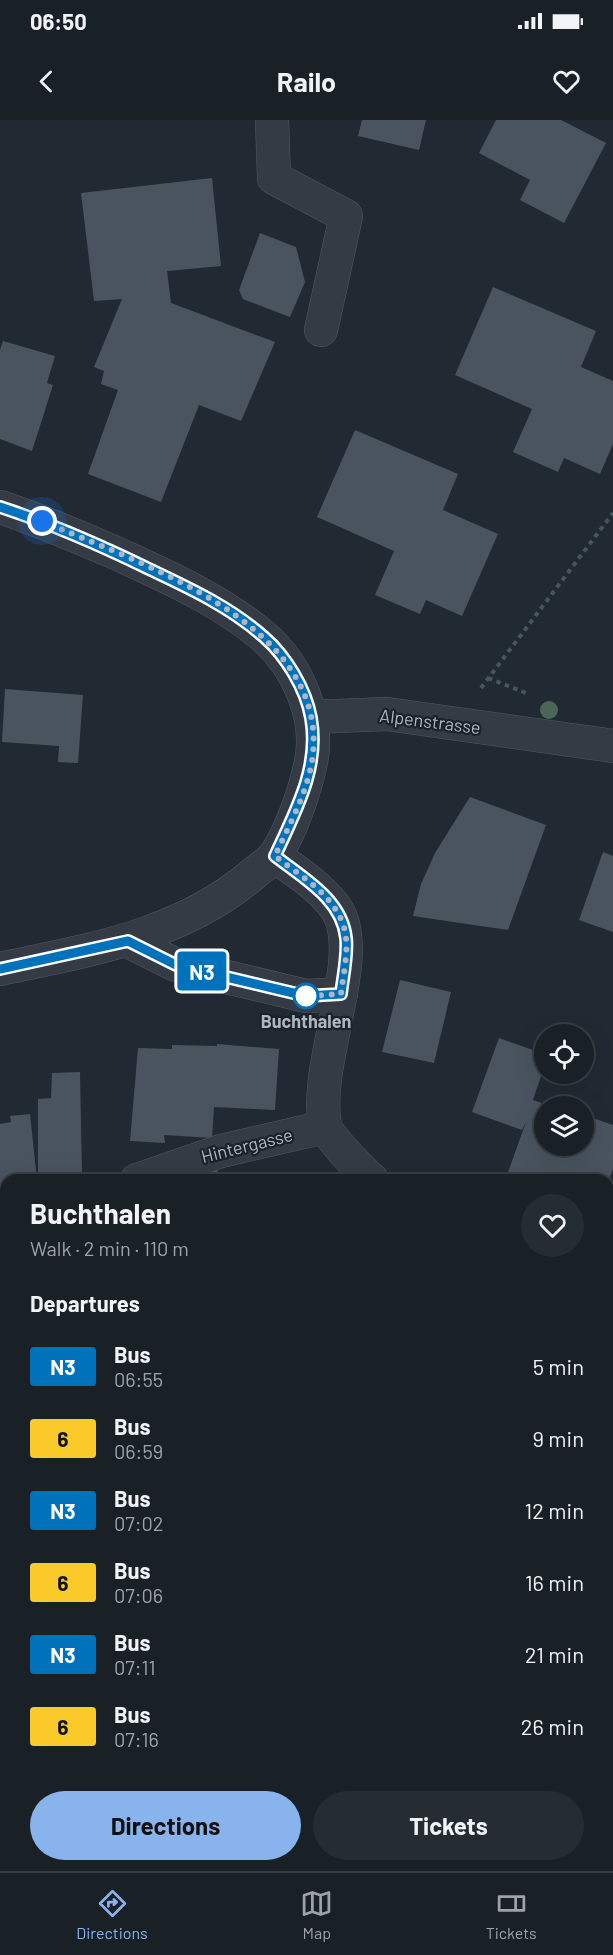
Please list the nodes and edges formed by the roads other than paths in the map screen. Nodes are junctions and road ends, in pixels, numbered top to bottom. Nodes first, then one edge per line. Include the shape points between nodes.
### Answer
1 (272, 120) edge
2 (321, 330) dead end
3 (0, 507) edge
4 (311, 717) junction
5 (613, 746) edge
6 (275, 856) junction
7 (128, 941) junction
8 (0, 969) edge
9 (341, 994) junction
10 (325, 1127) junction
11 (154, 1174) edge
12 (365, 1174) edge

1 - 2 street via 274,178 346,216
3 - 4 street via 42,521 215,601 265,637 294,672
4 - 5 street, Alpenstrasse via 387,714
4 - 6 street via 313,753 306,789
6 - 7 street via 238,887 194,914
6 - 9 street via 338,911 346,940
7 - 8 street
7 - 9 street via 187,968 306,996
9 - 10 street via 325,1067
10 - 11 street, Hintergasse via 221,1151
10 - 12 street

